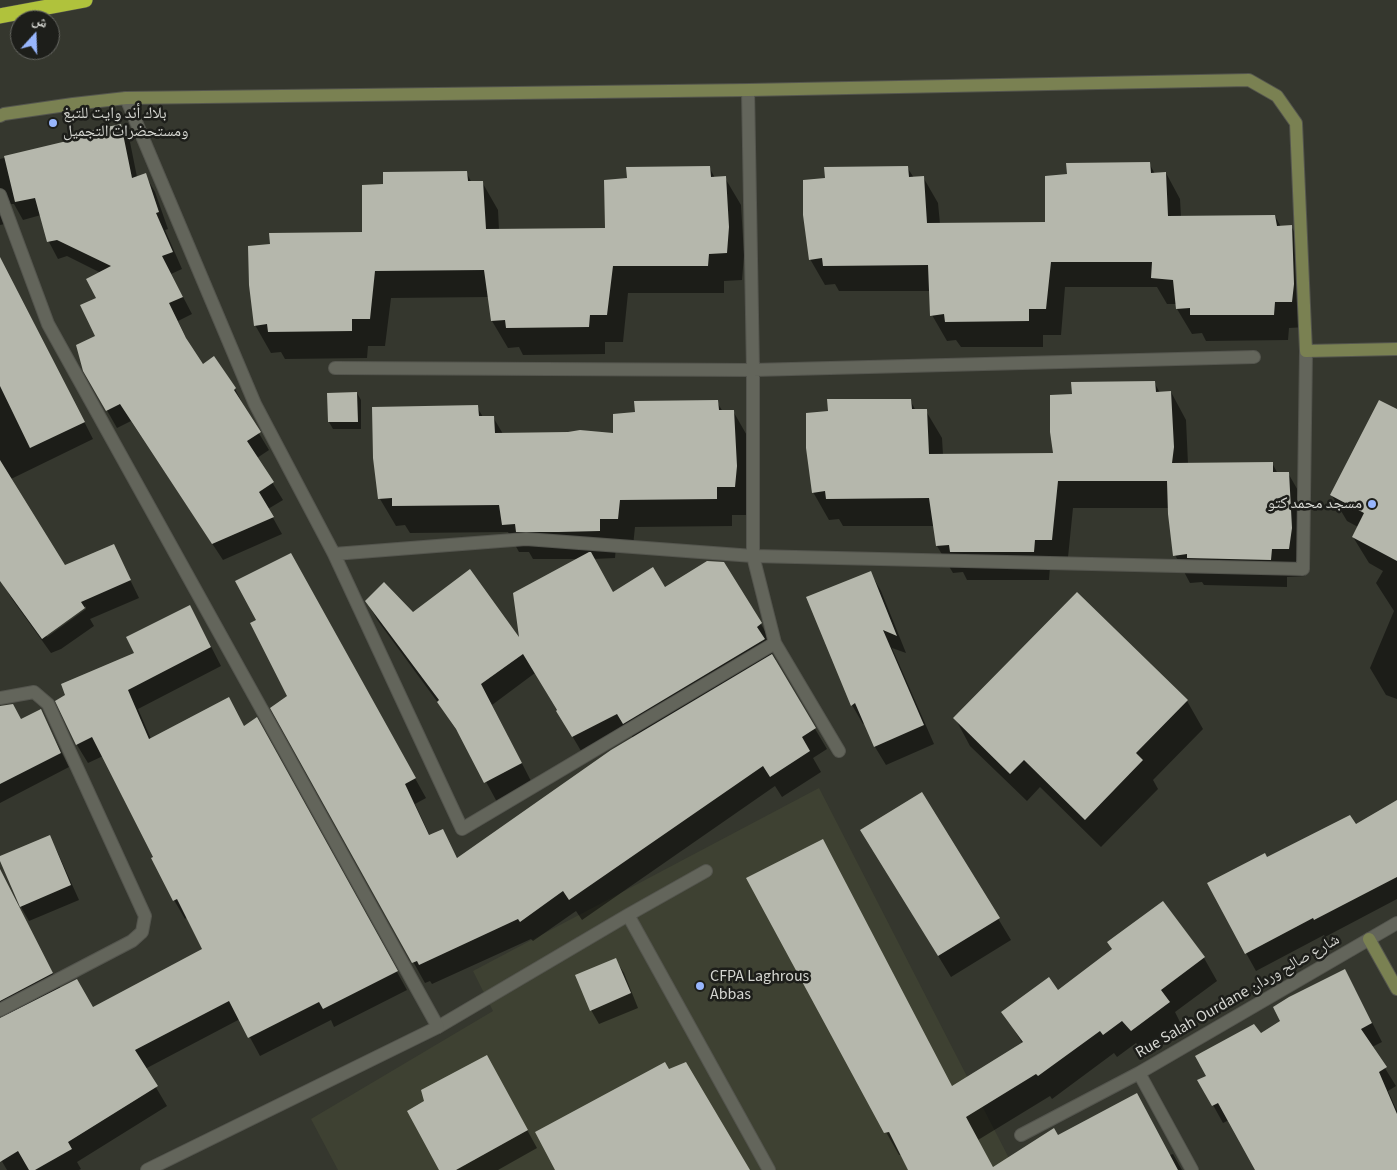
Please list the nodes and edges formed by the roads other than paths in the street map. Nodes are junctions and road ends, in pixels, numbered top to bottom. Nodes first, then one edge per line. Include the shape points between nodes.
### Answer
1 (85, 0) edge
2 (0, 16) edge
3 (748, 90) junction
4 (126, 98) junction
5 (0, 116) edge
6 (0, 195) edge
7 (1397, 349) edge
8 (1306, 351) junction
9 (1254, 357) dead end
10 (335, 368) dead end
11 (753, 370) junction
12 (334, 554) junction
13 (753, 556) junction
14 (775, 643) junction
15 (0, 696) edge
16 (838, 751) dead end
17 (706, 871) dead end
18 (628, 915) junction
19 (1397, 923) edge
20 (1369, 939) junction
21 (1397, 989) edge
22 (0, 1010) edge
23 (438, 1027) junction
24 (1138, 1073) junction
25 (1021, 1135) dead end
26 (147, 1170) edge
27 (769, 1170) edge
28 (1192, 1170) edge

1 - 2 highway
3 - 4 street
3 - 8 street via 1250,80 1277,96 1296,123
3 - 11 street
4 - 5 street
4 - 12 street via 255,404
6 - 23 street via 48,324
7 - 8 street
8 - 13 street via 1303,569
9 - 11 street
10 - 11 street
11 - 13 street
12 - 13 street via 526,539
12 - 14 street via 462,829
13 - 14 street
14 - 16 street
15 - 22 street via 34,692 48,704 144,916 142,932 132,941
17 - 18 street
18 - 23 street
18 - 27 street
19 - 20 street, Rue Salah Ourdane شارع صالح وردان
20 - 21 street
20 - 24 street, Rue Salah Ourdane شارع صالح وردان
23 - 26 street
24 - 25 street
24 - 28 street, Rue Salah Ourdane شارع صالح وردان

